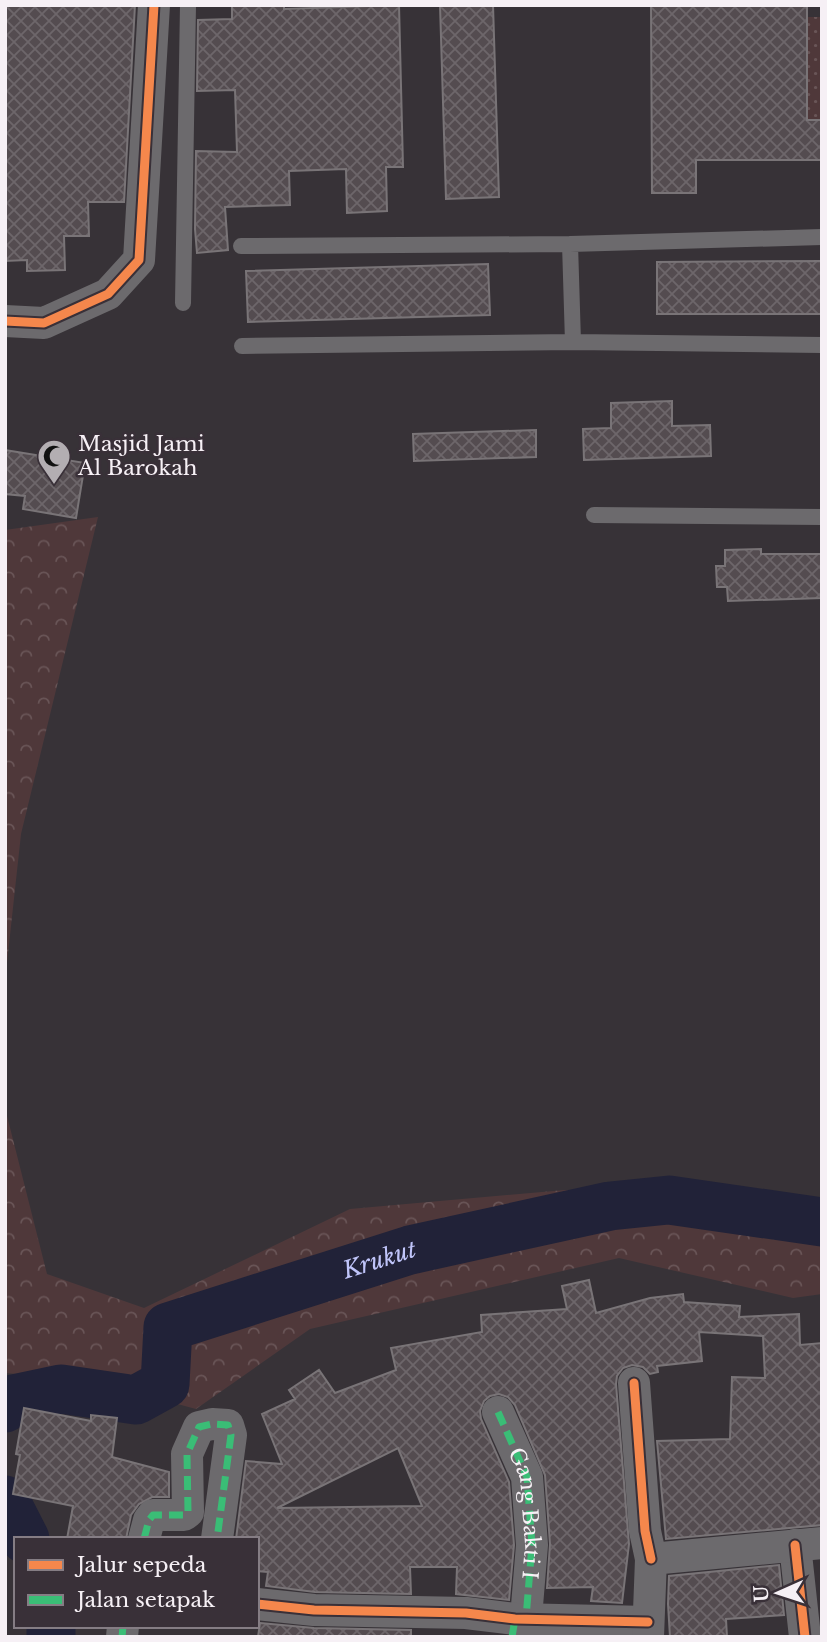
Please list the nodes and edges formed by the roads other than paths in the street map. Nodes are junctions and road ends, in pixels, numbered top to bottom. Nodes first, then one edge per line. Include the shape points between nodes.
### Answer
1 (154, 5) edge
2 (188, 5) edge
3 (822, 237) edge
4 (570, 244) junction
5 (241, 246) dead end
6 (183, 303) dead end
7 (5, 321) edge
8 (573, 342) junction
9 (822, 345) edge
10 (243, 346) dead end
11 (594, 515) dead end
12 (822, 517) edge
13 (634, 1383) dead end
14 (498, 1412) dead end
15 (145, 1537) edge
16 (217, 1537) edge
17 (808, 1544) edge
18 (651, 1559) junction
19 (259, 1604) edge
20 (518, 1625) edge
21 (648, 1629) edge
22 (805, 1637) edge

1 - 7 street via 139,260 108,294 44,323
2 - 6 lane
3 - 4 lane
4 - 5 lane
4 - 8 lane
8 - 9 lane
8 - 10 lane
11 - 12 lane
13 - 18 street
14 - 20 street, Gang Bakti I via 527,1477 532,1545
15 - 16 street via 153,1515 188,1512 187,1454 200,1427 212,1424 229,1425 231,1435
17 - 18 street
17 - 22 street
18 - 21 street
19 - 20 street via 376,1613 466,1613
20 - 21 street

